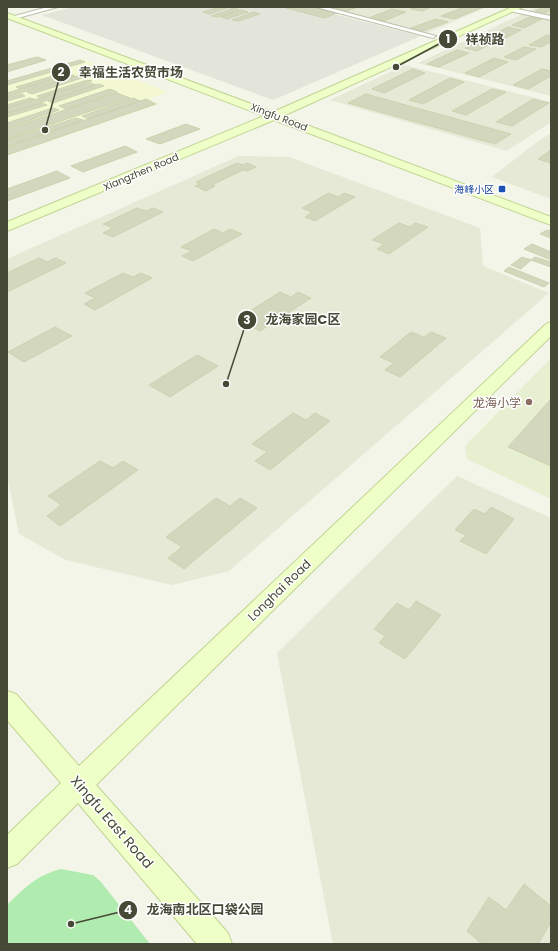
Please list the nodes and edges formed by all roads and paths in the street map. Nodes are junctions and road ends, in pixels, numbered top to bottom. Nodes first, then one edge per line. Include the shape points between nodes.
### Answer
1 (55, 7) edge
2 (319, 7) edge
3 (499, 7) edge
4 (516, 9) edge
5 (7, 10) edge
6 (14, 16) edge
7 (551, 18) edge
8 (433, 36) junction
9 (273, 112) junction
10 (551, 214) edge
11 (7, 217) edge
12 (551, 221) edge
13 (7, 227) edge
14 (551, 327) edge
15 (7, 702) edge
16 (79, 784) junction
17 (7, 854) edge
18 (217, 944) edge

1 - 6 street
2 - 8 street
3 - 8 street, Xiangzhen Road
4 - 7 street
4 - 9 street, Xiangzhen Road
5 - 6 street, Xingfu Road
6 - 9 street, Xingfu Road
8 - 9 street, Xiangzhen Road
9 - 10 street, Xingfu Road
9 - 11 street, Xiangzhen Road
9 - 12 street, Xingfu Road
9 - 13 street, Xiangzhen Road
14 - 16 street, Longhai Road
15 - 16 street, Xingfu East Road
16 - 17 street, Longhai Road
16 - 18 street, Xingfu East Road

